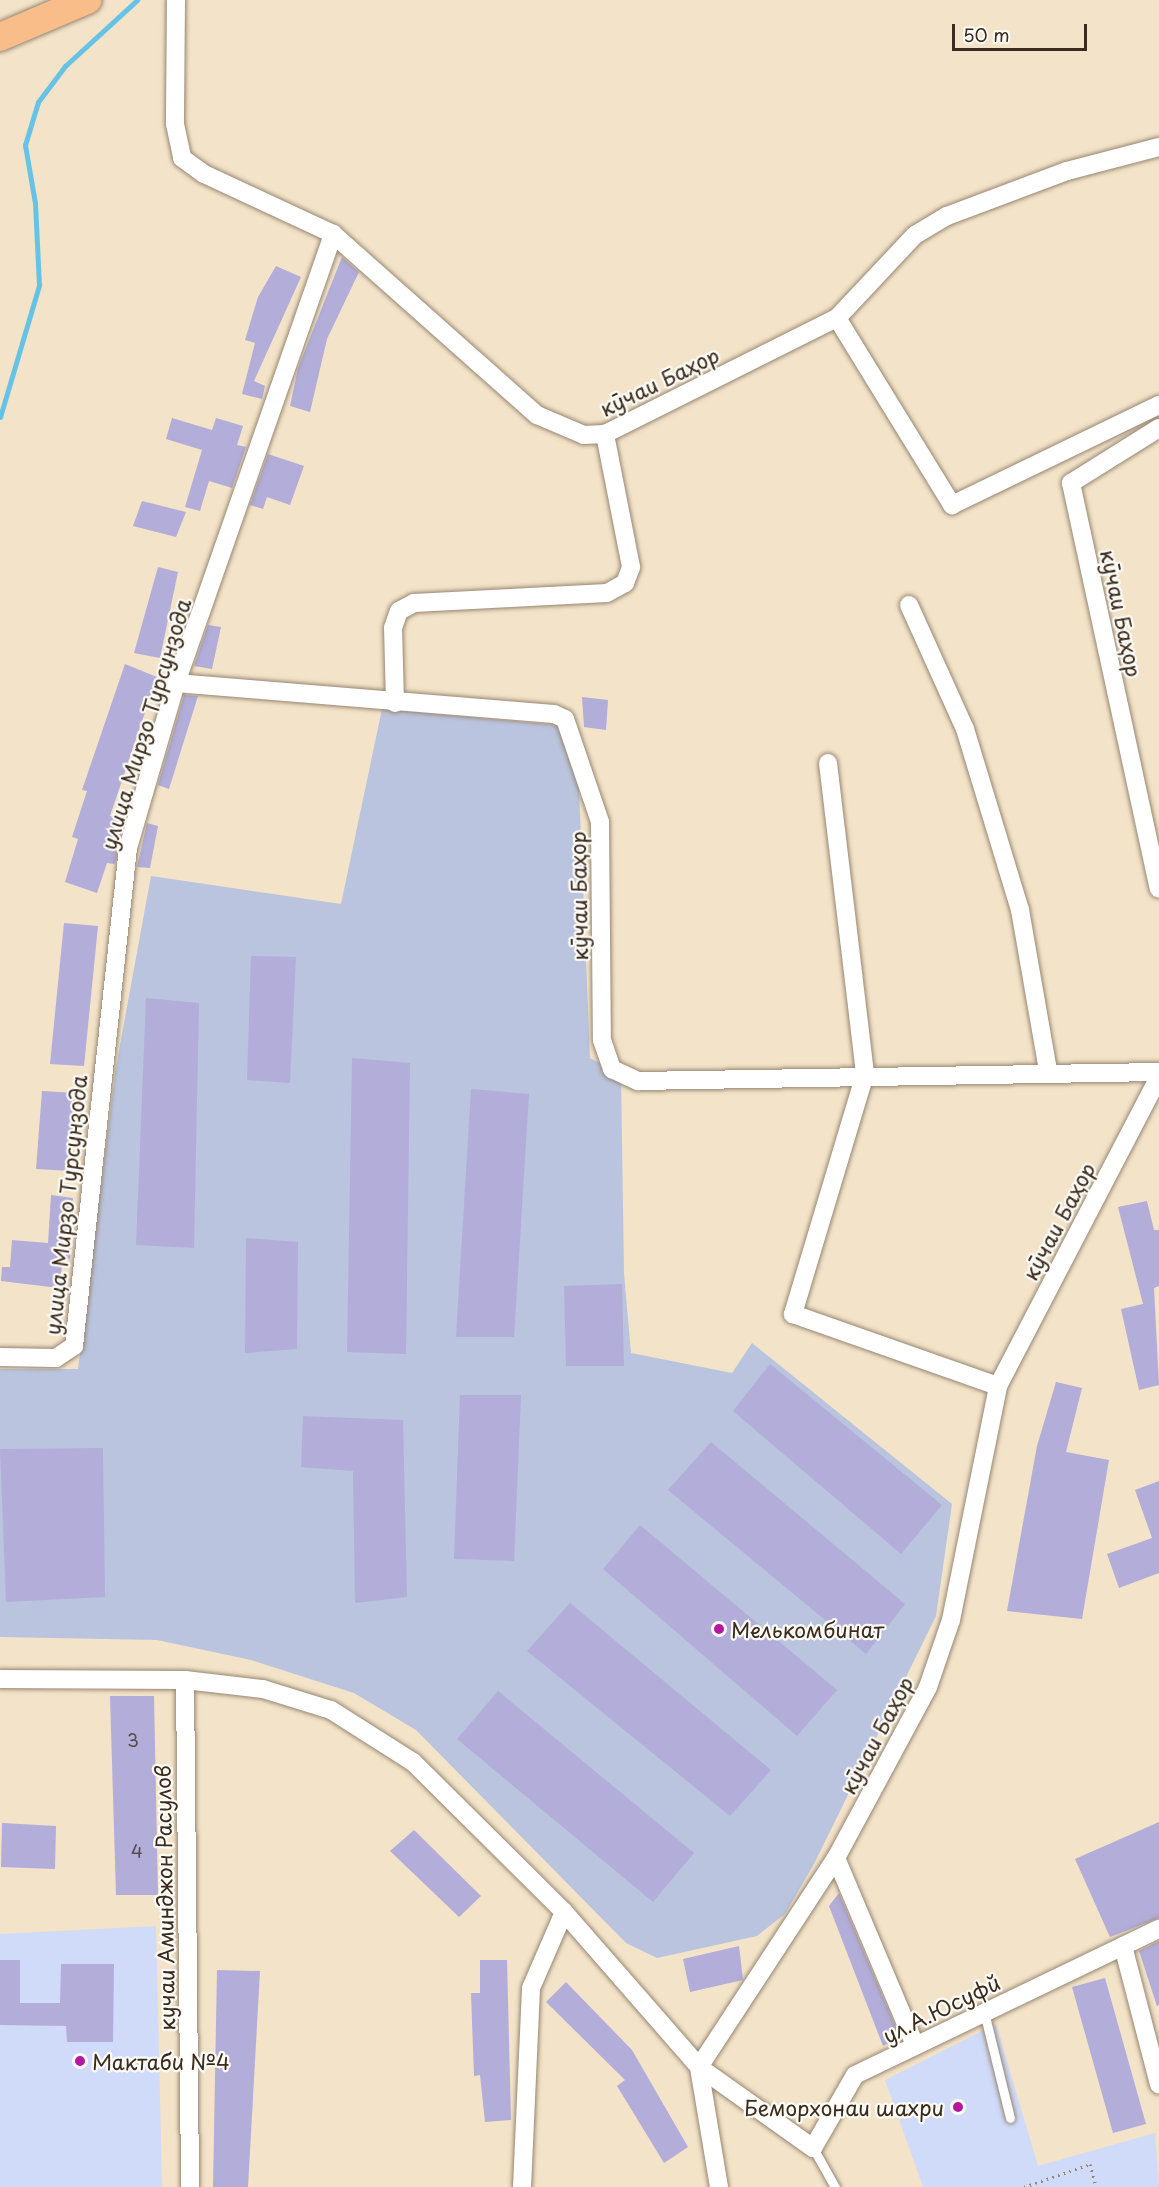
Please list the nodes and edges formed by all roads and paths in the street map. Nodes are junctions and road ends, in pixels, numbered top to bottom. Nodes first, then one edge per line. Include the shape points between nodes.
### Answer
1 (87, 0) edge
2 (176, 0) edge
3 (0, 37) edge
4 (1159, 147) edge
5 (333, 234) junction
6 (837, 318) junction
7 (1159, 405) edge
8 (1159, 428) edge
9 (605, 434) junction
10 (909, 605) dead end
11 (176, 683) junction
12 (395, 704) junction
13 (828, 763) dead end
14 (1159, 889) edge
15 (1048, 1071) junction
16 (1159, 1072) edge
17 (865, 1074) junction
18 (1159, 1077) edge
19 (0, 1357) edge
20 (998, 1386) junction
21 (0, 1678) edge
22 (185, 1680) junction
23 (836, 1858) junction
24 (564, 1912) junction
25 (1159, 1929) edge
26 (1123, 1946) junction
27 (984, 2012) junction
28 (915, 2045) junction
29 (699, 2067) junction
30 (1159, 2084) edge
31 (1010, 2118) dead end
32 (813, 2148) junction
33 (190, 2187) edge
34 (522, 2187) edge
35 (719, 2187) edge
36 (835, 2187) edge
37 (1024, 2187) edge
38 (1096, 2187) edge

1 - 3 main road
2 - 5 street, кӯчаи Баҳор via 175,124 182,158 204,174
4 - 6 street via 1067,171 948,216 915,235
5 - 9 street, кӯчаи Баҳор via 537,414 584,435
5 - 11 street, улица Мирзо Турсунзода
6 - 7 street via 952,505
6 - 9 street, кӯчаи Баҳор
8 - 14 street, кӯчаи Баҳор via 1071,483
9 - 12 street via 631,567 625,583 607,593 414,603 399,611 393,628
10 - 15 street via 965,729 1009,876
11 - 12 street, кӯчаи Баҳор
11 - 19 street, улица Мирзо Турсунзода via 128,848 74,1346 56,1358
12 - 17 street, кӯчаи Баҳор via 554,714 571,728 600,822 602,1040 612,1069 638,1081
13 - 17 street
15 - 16 street, кӯчаи Баҳор
15 - 17 street, кӯчаи Баҳор
17 - 20 street via 793,1314
18 - 20 street, кӯчаи Баҳор
20 - 23 street, кӯчаи Баҳор via 951,1620 928,1687
21 - 22 street
22 - 24 street via 263,1689 332,1710 413,1762
22 - 33 street, кучаи Аминджон Расулов
23 - 28 street
23 - 29 street, кӯчаи Баҳор
24 - 29 street
24 - 34 street via 531,1988
25 - 26 street, ул.А.Юсуфй
26 - 27 street, ул.А.Юсуфй
26 - 30 street
27 - 28 street, ул.А.Юсуфй
27 - 31 lane
28 - 32 street, ул.А.Юсуфй via 855,2075
29 - 32 street
29 - 35 street
32 - 36 lane
37 - 38 path via 1090,2164

